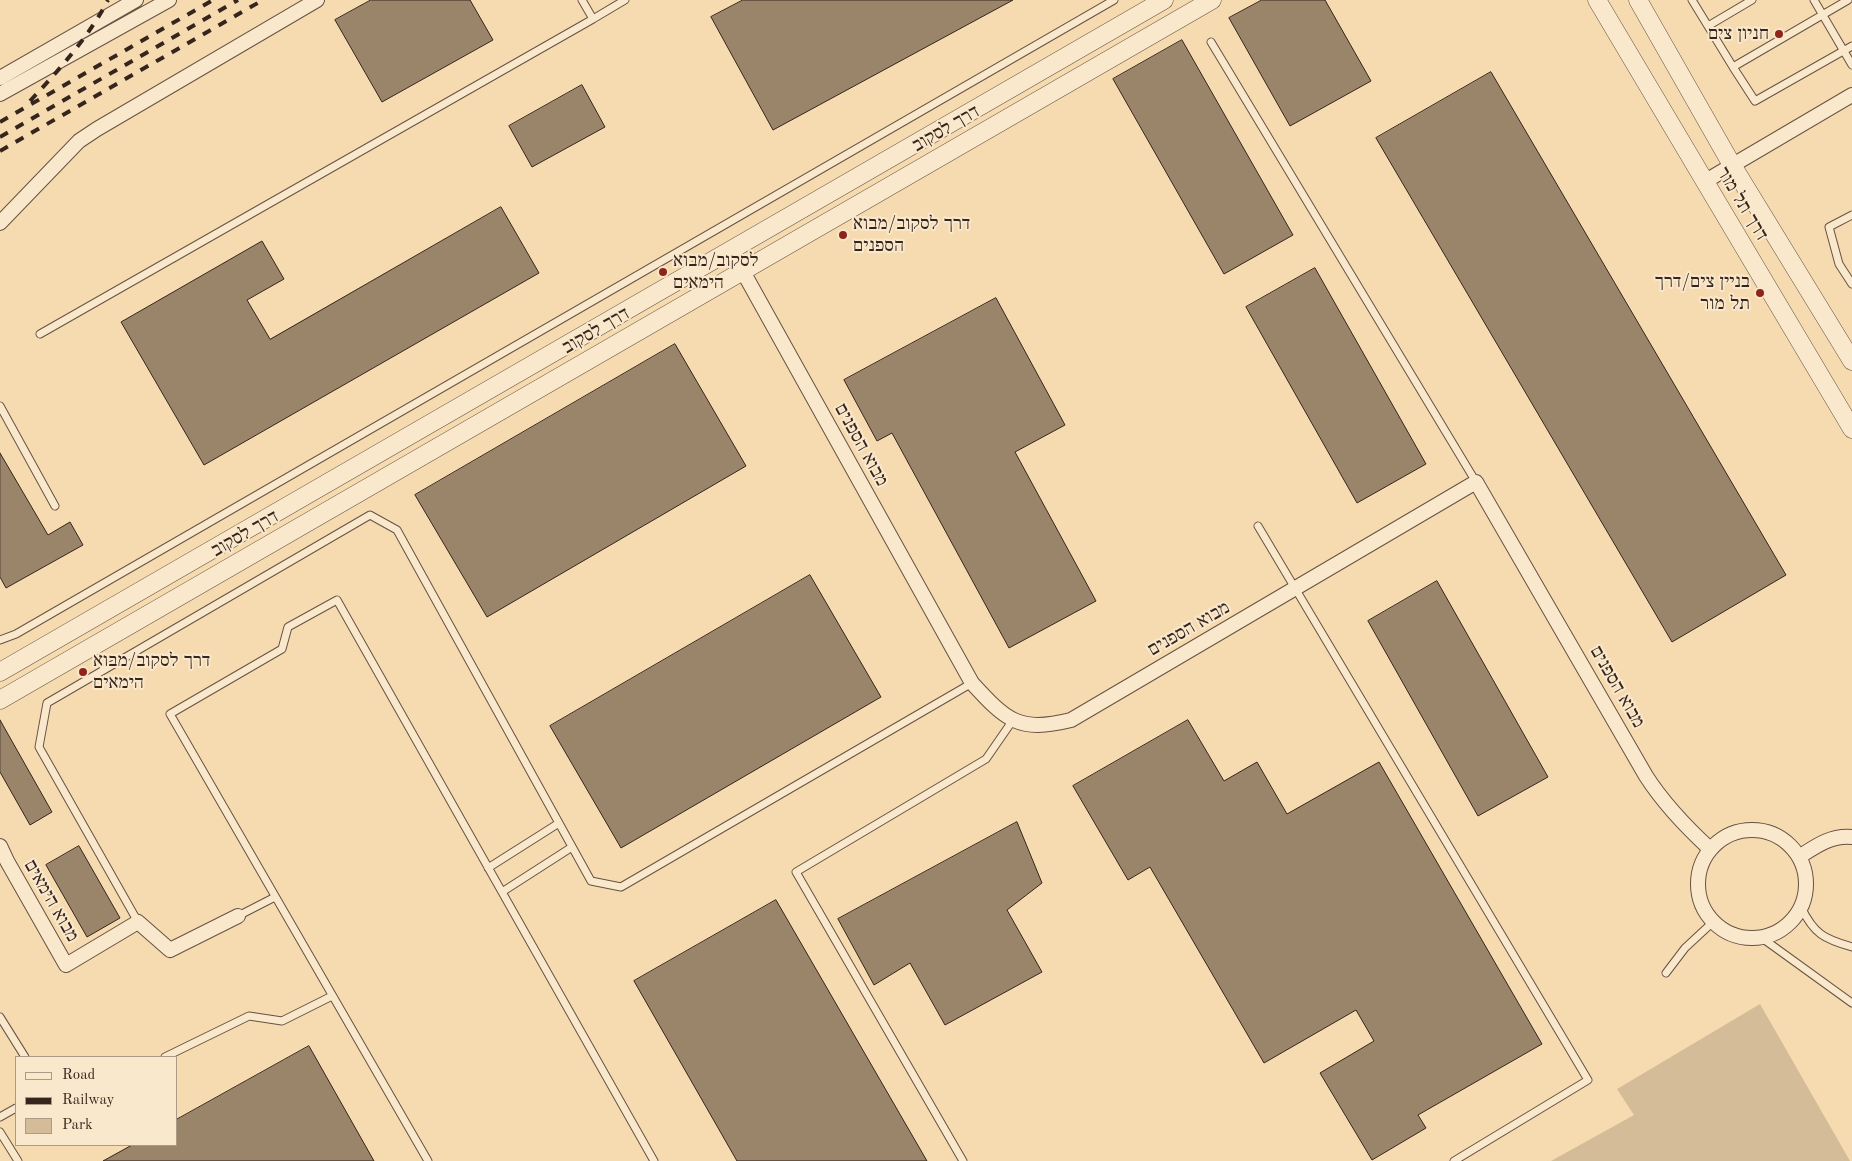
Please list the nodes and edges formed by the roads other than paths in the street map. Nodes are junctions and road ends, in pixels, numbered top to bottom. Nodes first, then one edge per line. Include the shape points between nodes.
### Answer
1 (136, 0) edge
2 (169, 0) edge
3 (317, 0) edge
4 (582, 0) edge
5 (625, 0) edge
6 (1114, 0) edge
7 (1164, 0) edge
8 (1212, 0) edge
9 (1597, 0) edge
10 (1638, 0) edge
11 (1692, 0) edge
12 (1752, 0) edge
13 (1814, 0) edge
14 (1848, 0) edge
15 (1822, 15) junction
16 (593, 19) junction
17 (1708, 26) junction
18 (1210, 42) dead end
19 (1852, 46) edge
20 (1844, 51) junction
21 (1852, 65) edge
22 (1733, 67) junction
23 (0, 78) edge
24 (0, 94) edge
25 (1852, 95) edge
26 (1732, 165) junction
27 (1704, 182) junction
28 (1852, 215) edge
29 (0, 223) edge
30 (731, 250) junction
31 (743, 271) junction
32 (1852, 284) edge
33 (40, 334) dead end
34 (1852, 361) edge
35 (0, 406) edge
36 (1852, 429) edge
37 (1476, 482) junction
38 (55, 506) dead end
39 (1258, 526) dead end
40 (1295, 588) junction
41 (0, 640) edge
42 (0, 672) edge
43 (972, 683) junction
44 (0, 700) edge
45 (1013, 720) junction
46 (559, 823) junction
47 (1852, 837) edge
48 (0, 846) edge
49 (572, 847) junction
50 (1710, 849) junction
51 (1799, 857) junction
52 (2, 860) edge
53 (488, 868) junction
54 (502, 892) junction
55 (275, 897) junction
56 (1801, 908) junction
57 (238, 916) joint
58 (138, 922) junction
59 (1713, 922) junction
60 (1762, 938) junction
61 (1852, 947) edge
62 (1666, 973) dead end
63 (332, 996) junction
64 (1852, 1003) edge
65 (0, 1017) edge
66 (24, 1056) edge
67 (167, 1056) edge
68 (15, 1109) edge
69 (0, 1117) edge
70 (0, 1132) edge
71 (18, 1161) edge
72 (428, 1161) edge
73 (654, 1161) edge
74 (964, 1161) edge
75 (1454, 1161) edge

1 - 23 street
2 - 24 street
3 - 29 street via 97,128 79,141
4 - 16 lane
5 - 16 lane
6 - 41 lane via 16,634
7 - 30 street, דרך לסקוב
8 - 31 street, דרך לסקוב
9 - 27 street, דרך תל מור
10 - 26 street, דרך תל מור
11 - 17 lane
12 - 17 lane
13 - 15 lane
14 - 15 lane
15 - 20 lane
15 - 22 lane
16 - 33 lane
17 - 22 lane
18 - 37 lane
19 - 20 lane
20 - 21 lane
20 - 22 lane via 1755,101
25 - 26 street
26 - 27 street
26 - 34 street, דרך תל מור
27 - 36 street, דרך תל מור
28 - 32 lane via 1829,227 1839,264
30 - 31 street, מבוא הספנים
30 - 42 street, דרך לסקוב
31 - 43 street, מבוא הספנים
31 - 44 street, דרך לסקוב
35 - 38 lane
37 - 40 street, מבוא הספנים
37 - 50 street, מבוא הספנים via 1646,776 1680,822
39 - 40 lane
40 - 45 street, מבוא הספנים via 1071,720 1031,726
40 - 75 lane via 1588,1080
43 - 45 street, מבוא הספנים via 996,710
43 - 49 lane via 621,887 591,881
45 - 74 lane via 986,759 796,872
46 - 49 lane
46 - 53 lane
46 - 58 lane via 397,530 370,515 47,703 39,747
47 - 51 street via 1826,840
48 - 52 street, מבוא הימאים
49 - 54 lane
50 - 51 street via 1739,831 1756,830 1773,834 1788,843
50 - 59 street via 1697,878 1703,909
51 - 56 street via 1805,873 1806,891
52 - 58 street, מבוא הימאים via 66,965
53 - 54 lane
53 - 55 lane via 337,600 288,627 282,649 170,714
54 - 73 lane
55 - 57 lane
55 - 63 lane
56 - 60 street via 1792,922
56 - 61 lane via 1809,924 1819,934
57 - 58 street via 170,950
59 - 60 street via 1736,936
59 - 62 lane via 1685,948
60 - 64 lane
63 - 67 lane via 282,1021 249,1016
63 - 72 lane
65 - 66 lane
68 - 69 lane
70 - 71 lane

